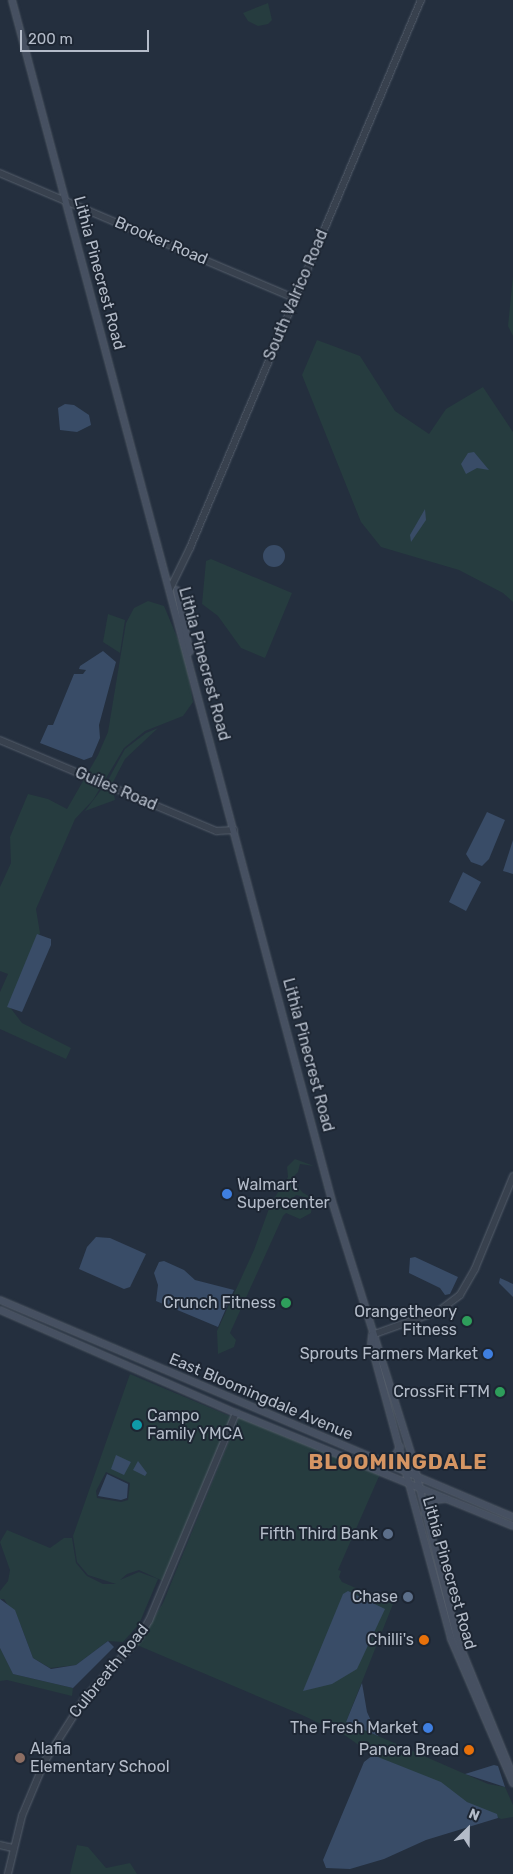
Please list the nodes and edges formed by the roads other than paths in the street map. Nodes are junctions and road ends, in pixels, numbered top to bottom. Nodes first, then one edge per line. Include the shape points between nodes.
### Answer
1 (12, 0) edge
2 (421, 0) edge
3 (0, 173) edge
4 (66, 201) junction
5 (294, 298) junction
6 (173, 589) junction
7 (0, 740) edge
8 (234, 830) junction
9 (513, 1177) edge
10 (0, 1300) edge
11 (0, 1310) edge
12 (372, 1334) junction
13 (241, 1402) junction
14 (236, 1413) junction
15 (400, 1446) junction
16 (381, 1462) junction
17 (408, 1473) junction
18 (417, 1477) junction
19 (410, 1484) junction
20 (419, 1488) junction
21 (445, 1499) junction
22 (424, 1513) junction
23 (513, 1517) edge
24 (513, 1526) edge
25 (513, 1776) edge
26 (513, 1783) edge
27 (0, 1844) edge
28 (13, 1848) junction
29 (8, 1874) edge

1 - 4 main road, Lithia Pinecrest Road
2 - 5 street, South Valrico Road
3 - 4 street, Brooker Road
4 - 5 street, Brooker Road
4 - 6 main road, Lithia Pinecrest Road
5 - 6 street, South Valrico Road
6 - 8 main road, Lithia Pinecrest Road
7 - 8 street, Guiles Road via 217,831
8 - 12 main road, Lithia Pinecrest Road via 332,1201
9 - 12 street via 475,1269 460,1295 440,1311
10 - 13 main road, East Bloomingdale Avenue
11 - 14 main road, East Bloomingdale Avenue
12 - 15 main road, Lithia Pinecrest Road via 371,1344
12 - 18 main road, Lithia Pinecrest Road
13 - 14 main road
13 - 16 main road, East Bloomingdale Avenue
14 - 19 main road, East Bloomingdale Avenue
14 - 28 street, Culbreath Road via 158,1606 139,1638 85,1698 61,1732 35,1784
15 - 16 main road via 394,1458
15 - 17 main road, Lithia Pinecrest Road
16 - 17 main road, East Bloomingdale Avenue
17 - 18 main road, East Bloomingdale Avenue
17 - 19 main road, Lithia Pinecrest Road
18 - 20 main road, Lithia Pinecrest Road
18 - 23 main road, East Bloomingdale Avenue
19 - 20 main road, East Bloomingdale Avenue
19 - 26 main road, Lithia Pinecrest Road via 451,1639
20 - 21 main road, East Bloomingdale Avenue
20 - 22 main road, Lithia Pinecrest Road
21 - 22 main road via 435,1500
21 - 24 main road, East Bloomingdale Avenue
22 - 25 main road, Lithia Pinecrest Road via 458,1641
27 - 28 street
28 - 29 street, Culbreath Road

